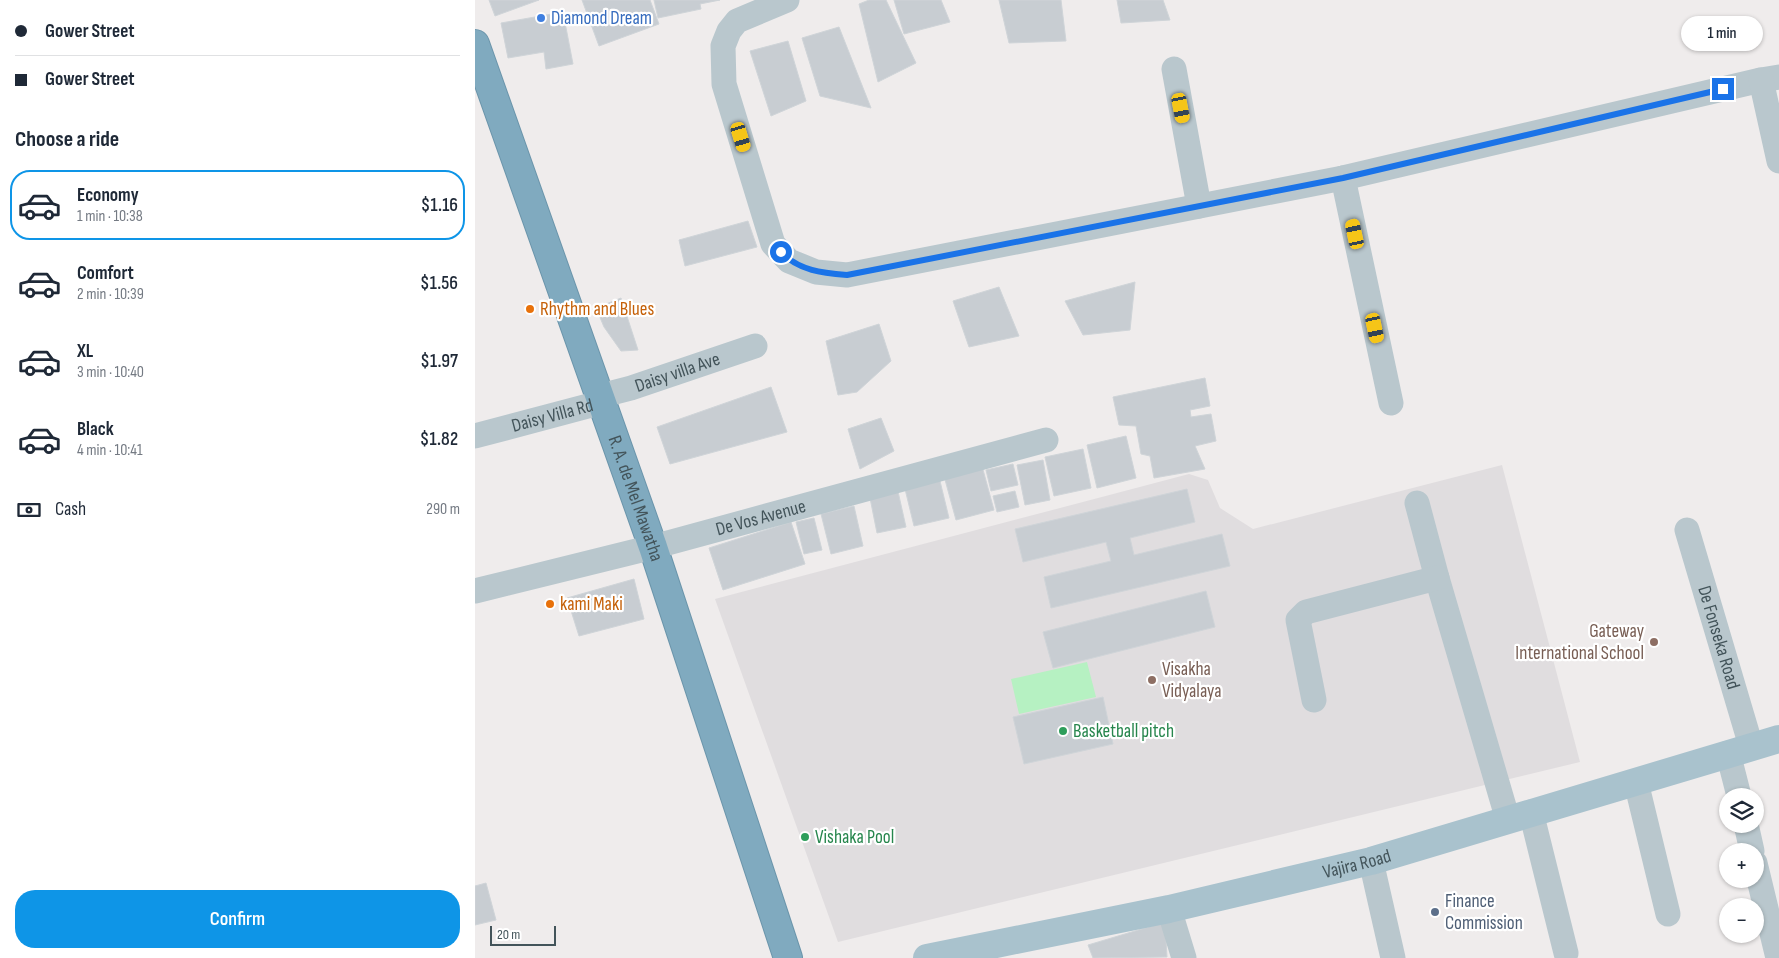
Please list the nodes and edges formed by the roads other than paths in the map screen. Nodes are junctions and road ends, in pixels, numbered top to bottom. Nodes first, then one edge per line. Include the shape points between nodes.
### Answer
1 (787, 0) edge
2 (475, 44) edge
3 (1174, 69) dead end
4 (1770, 79) edge
5 (483, 91) edge
6 (1779, 161) edge
7 (1343, 178) junction
8 (1199, 206) junction
9 (755, 346) dead end
10 (602, 399) junction
11 (1391, 403) dead end
12 (475, 436) edge
13 (1046, 440) dead end
14 (1417, 503) dead end
15 (1687, 530) dead end
16 (653, 547) junction
17 (1437, 578) junction
18 (475, 591) edge
19 (1314, 700) dead end
20 (1779, 739) edge
21 (1740, 750) junction
22 (1636, 782) junction
23 (1739, 788) edge
24 (1519, 816) junction
25 (1371, 861) junction
26 (1761, 888) edge
27 (1169, 909) junction
28 (1668, 914) dead end
29 (1566, 953) dead end
30 (788, 958) edge
31 (927, 958) edge
32 (1184, 958) edge
33 (1393, 958) edge
34 (1778, 958) edge

1 - 8 street via 737,21 723,46 724,84 773,244 789,261 816,272 847,275
2 - 5 highway, R. A. de Mel Mawatha
3 - 8 street
4 - 6 street
4 - 7 street
5 - 10 highway, R. A. de Mel Mawatha
7 - 8 street
7 - 11 street
9 - 10 street, Daisy villa Ave
10 - 12 street, Daisy Villa Rd
10 - 16 highway, R. A. de Mel Mawatha
13 - 16 street, De Vos Avenue
14 - 17 street
15 - 21 street, De Fonseka Road
16 - 18 street, De Vos Avenue
16 - 30 highway, R. A. de Mel Mawatha
17 - 19 street via 1306,612 1298,620
17 - 24 street
20 - 21 main road, Vajira Road
21 - 22 main road, Vajira Road
21 - 23 street, De Fonseka Road
22 - 24 main road, Vajira Road
22 - 28 street
24 - 25 main road, Vajira Road
24 - 29 street
25 - 27 main road, Vajira Road
25 - 33 street
26 - 34 street
27 - 31 main road, Vajira Road
27 - 32 street

